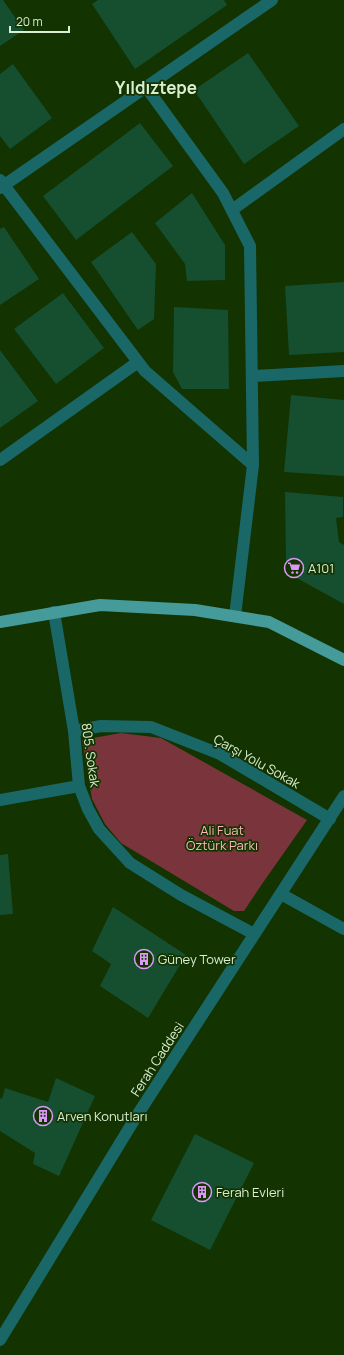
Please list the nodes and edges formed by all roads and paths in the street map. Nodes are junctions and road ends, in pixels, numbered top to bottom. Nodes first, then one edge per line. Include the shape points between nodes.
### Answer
1 (272, 0) edge
2 (146, 88) junction
3 (344, 129) edge
4 (1, 185) edge
5 (232, 210) junction
6 (138, 362) junction
7 (344, 371) edge
8 (252, 376) junction
9 (0, 460) edge
10 (253, 464) junction
11 (54, 612) junction
12 (235, 616) junction
13 (0, 622) edge
14 (344, 660) edge
15 (74, 731) junction
16 (79, 786) junction
17 (344, 796) edge
18 (0, 800) edge
19 (330, 819) junction
20 (281, 894) junction
21 (344, 929) edge
22 (254, 934) junction
23 (0, 1340) edge

1 - 2 street
2 - 4 street
2 - 5 street via 223,193
3 - 5 street
4 - 6 street
5 - 8 street via 250,246
6 - 9 street
6 - 10 street via 145,371
7 - 8 street
8 - 10 street
10 - 12 street
11 - 12 main road via 100,605 195,610
11 - 13 main road
11 - 15 street, 805. Sokak
12 - 14 main road via 268,622
15 - 16 street, 805. Sokak
15 - 19 street, Çarşı Yolu Sokak via 101,726 151,727 220,754
16 - 18 street
16 - 22 street, 805. Sokak via 100,830 130,863 181,895
17 - 19 street, Ferah Caddesi
19 - 20 street, Ferah Caddesi
20 - 21 street
20 - 22 street, Ferah Caddesi
22 - 23 street, Ferah Caddesi via 136,1117

